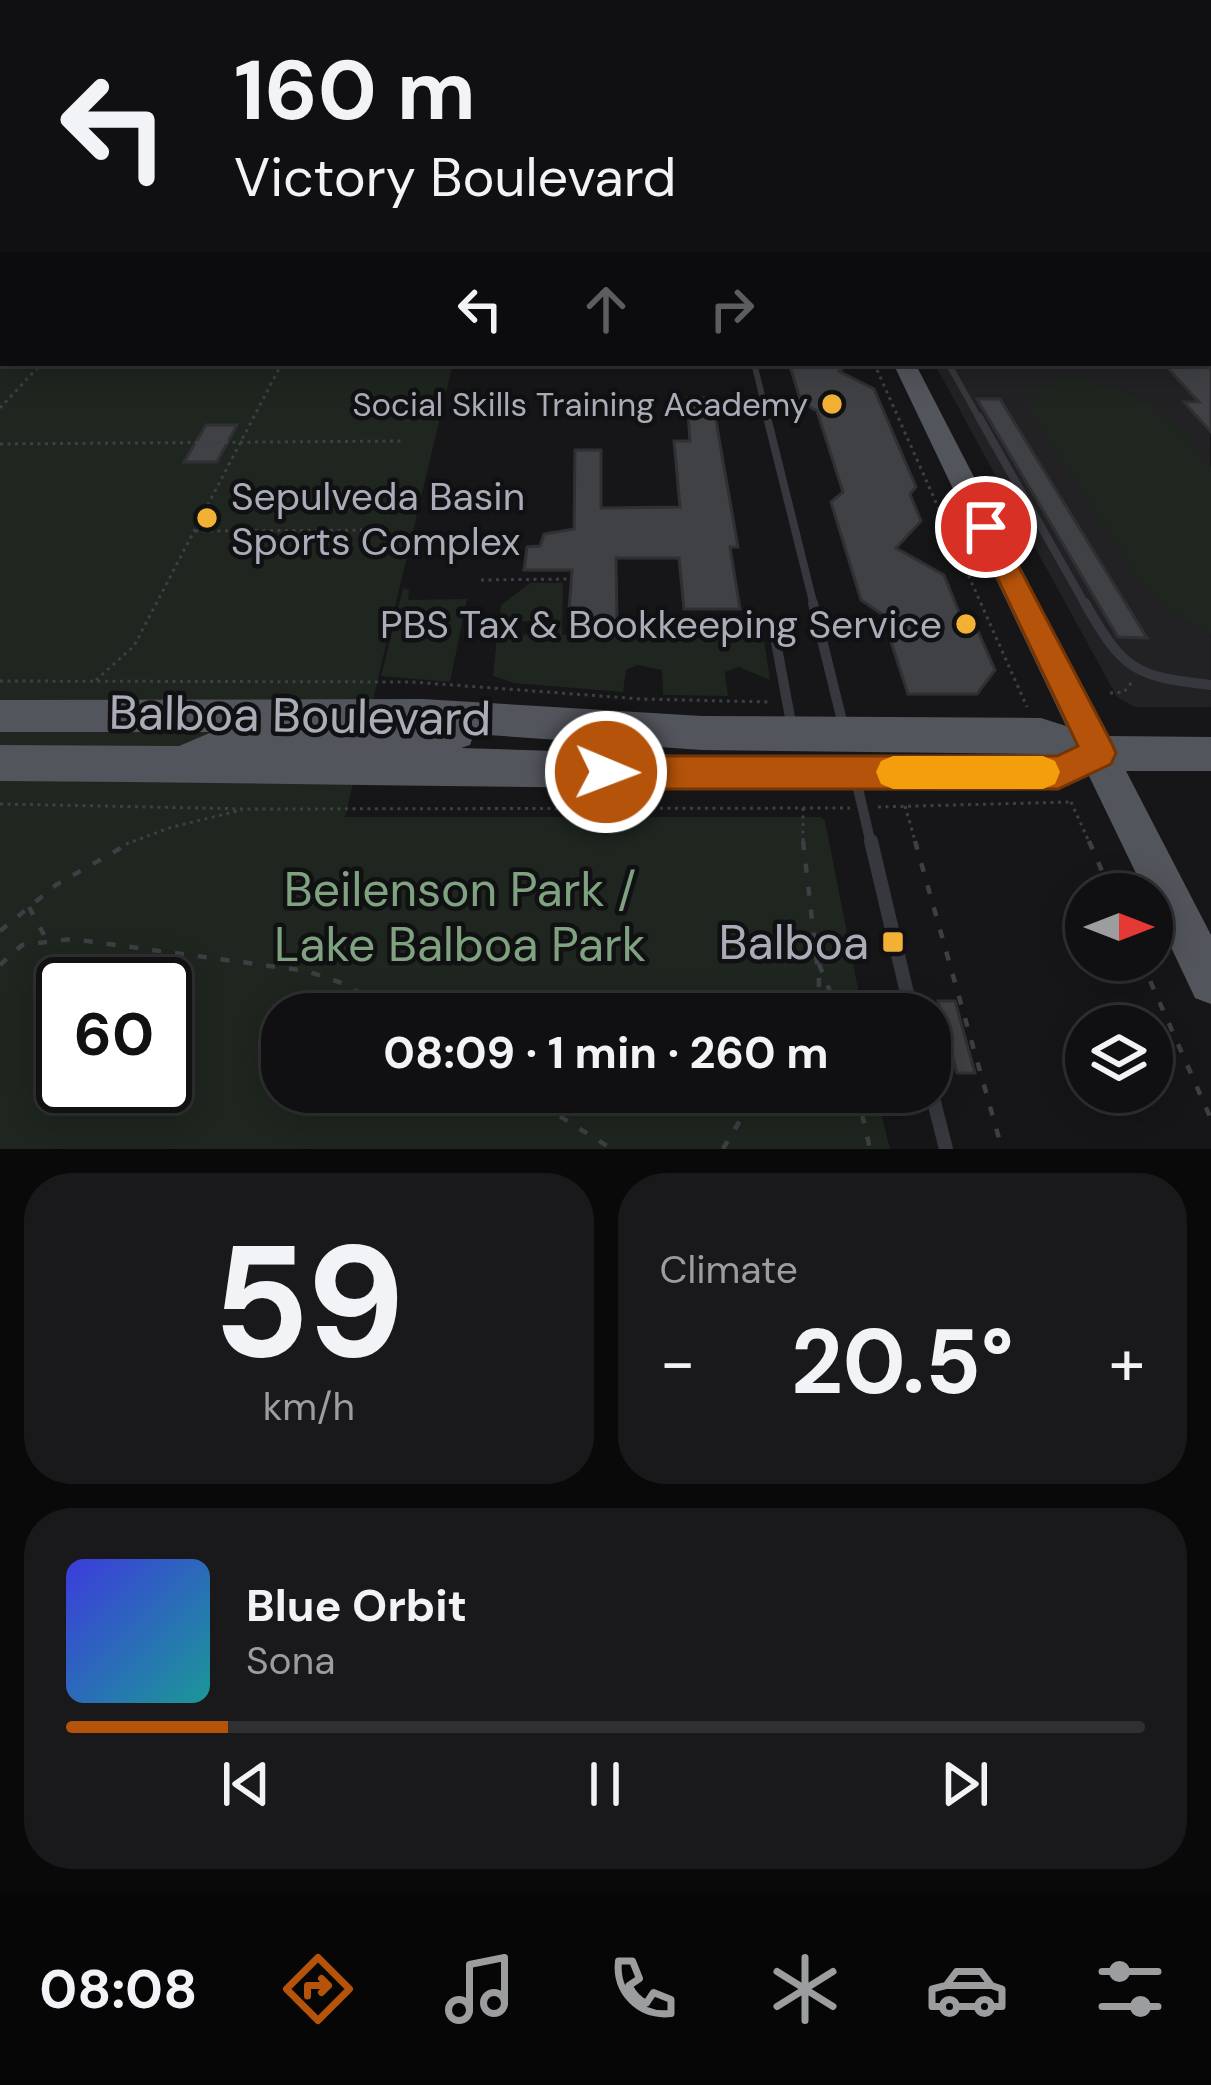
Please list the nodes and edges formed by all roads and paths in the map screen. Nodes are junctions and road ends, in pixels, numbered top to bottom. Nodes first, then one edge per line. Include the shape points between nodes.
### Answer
1 (39, 366) edge
2 (281, 366) edge
3 (755, 366) edge
4 (875, 366) edge
5 (906, 366) edge
6 (950, 366) edge
7 (0, 408) edge
8 (240, 442) junction
9 (404, 442) dead end
10 (0, 444) edge
11 (379, 530) dead end
12 (194, 531) junction
13 (568, 579) dead end
14 (481, 580) dead end
15 (772, 621) dead end
16 (1139, 670) junction
17 (0, 681) edge
18 (94, 681) junction
19 (1211, 686) edge
20 (1110, 694) dead end
21 (1028, 709) dead end
22 (0, 716) edge
23 (790, 718) junction
24 (355, 726) junction
25 (458, 733) dead end
26 (845, 734) junction
27 (1099, 753) junction
28 (1211, 754) edge
29 (0, 763) edge
30 (182, 764) junction
31 (854, 773) junction
32 (0, 804) edge
33 (904, 804) junction
34 (886, 807) dead end
35 (249, 808) junction
36 (803, 808) junction
37 (838, 808) dead end
38 (1103, 873) edge
39 (28, 905) junction
40 (0, 931) edge
41 (45, 939) junction
42 (817, 963) junction
43 (0, 965) edge
44 (1150, 981) edge
45 (1211, 982) edge
46 (359, 993) edge
47 (818, 993) edge
48 (830, 993) edge
49 (907, 993) edge
50 (555, 1113) edge
51 (742, 1113) edge
52 (862, 1113) edge
53 (937, 1113) edge
54 (1211, 1119) edge
55 (612, 1149) edge
56 (723, 1149) edge
57 (870, 1149) edge
58 (946, 1149) edge
59 (1001, 1149) edge

1 - 7 path
2 - 8 path
3 - 26 lane
4 - 21 path
5 - 27 main road
6 - 16 lane via 1111,650
8 - 9 path
8 - 10 path
8 - 12 path
11 - 12 path
12 - 18 path via 134,646
13 - 14 path
15 - 23 lane
16 - 19 lane via 1171,684
16 - 20 path via 1124,692
17 - 18 path
18 - 23 path via 412,682
22 - 24 main road, Balboa Boulevard
23 - 24 main road, Balboa Boulevard via 668,732 505,719
23 - 26 main road, Balboa Boulevard
24 - 25 main road via 442,739
24 - 30 main road via 233,740
26 - 27 main road, Balboa Boulevard via 1041,735
26 - 31 lane
27 - 28 main road, Balboa Boulevard
27 - 31 main road, Balboa Boulevard via 1058,772
27 - 45 main road
29 - 30 main road, Balboa Boulevard
30 - 31 main road, Balboa Boulevard
31 - 49 lane
32 - 35 path
33 - 34 path
33 - 38 path via 1071,802
33 - 59 path
35 - 36 path
35 - 39 path via 136,836
36 - 37 path
36 - 42 path
39 - 40 path
39 - 41 path
41 - 43 path via 22,945
41 - 46 path via 307,971
42 - 47 path
42 - 48 path
44 - 54 path
50 - 55 path
51 - 56 path
52 - 57 path
53 - 58 lane

